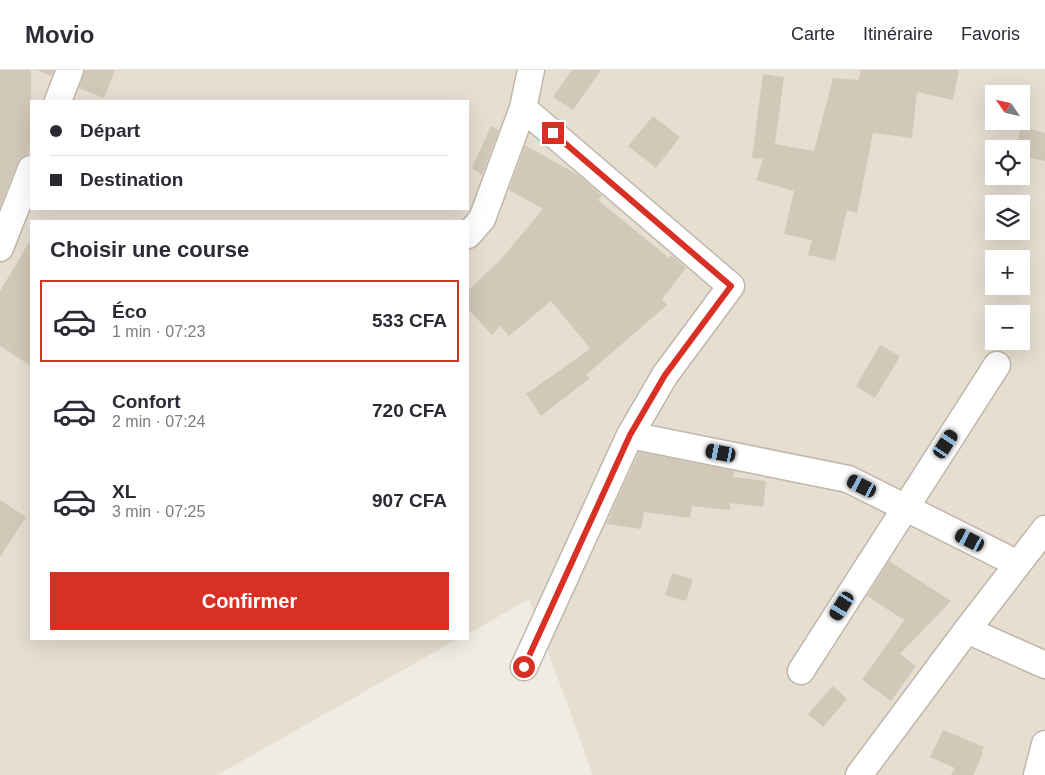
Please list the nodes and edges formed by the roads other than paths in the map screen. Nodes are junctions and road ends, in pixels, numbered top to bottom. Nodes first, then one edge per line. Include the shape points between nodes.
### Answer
1 (70, 70) edge
2 (531, 70) edge
3 (58, 100) edge
4 (523, 108) junction
5 (30, 170) edge
6 (9, 199) edge
7 (469, 234) edge
8 (0, 248) edge
9 (997, 364) dead end
10 (630, 435) junction
11 (905, 508) junction
12 (1045, 529) edge
13 (1018, 564) junction
14 (967, 630) junction
15 (1045, 665) edge
16 (524, 667) dead end
17 (801, 671) dead end
18 (1045, 744) edge
19 (859, 775) edge
20 (1037, 775) edge

1 - 3 street
2 - 4 street
4 - 7 street via 482,219
4 - 10 street via 731,286 665,375
5 - 6 street
6 - 8 street
9 - 11 street
10 - 11 street via 848,479
10 - 16 street
11 - 13 street
11 - 17 street
12 - 13 street
13 - 14 street
14 - 15 street
14 - 19 street
18 - 20 street

